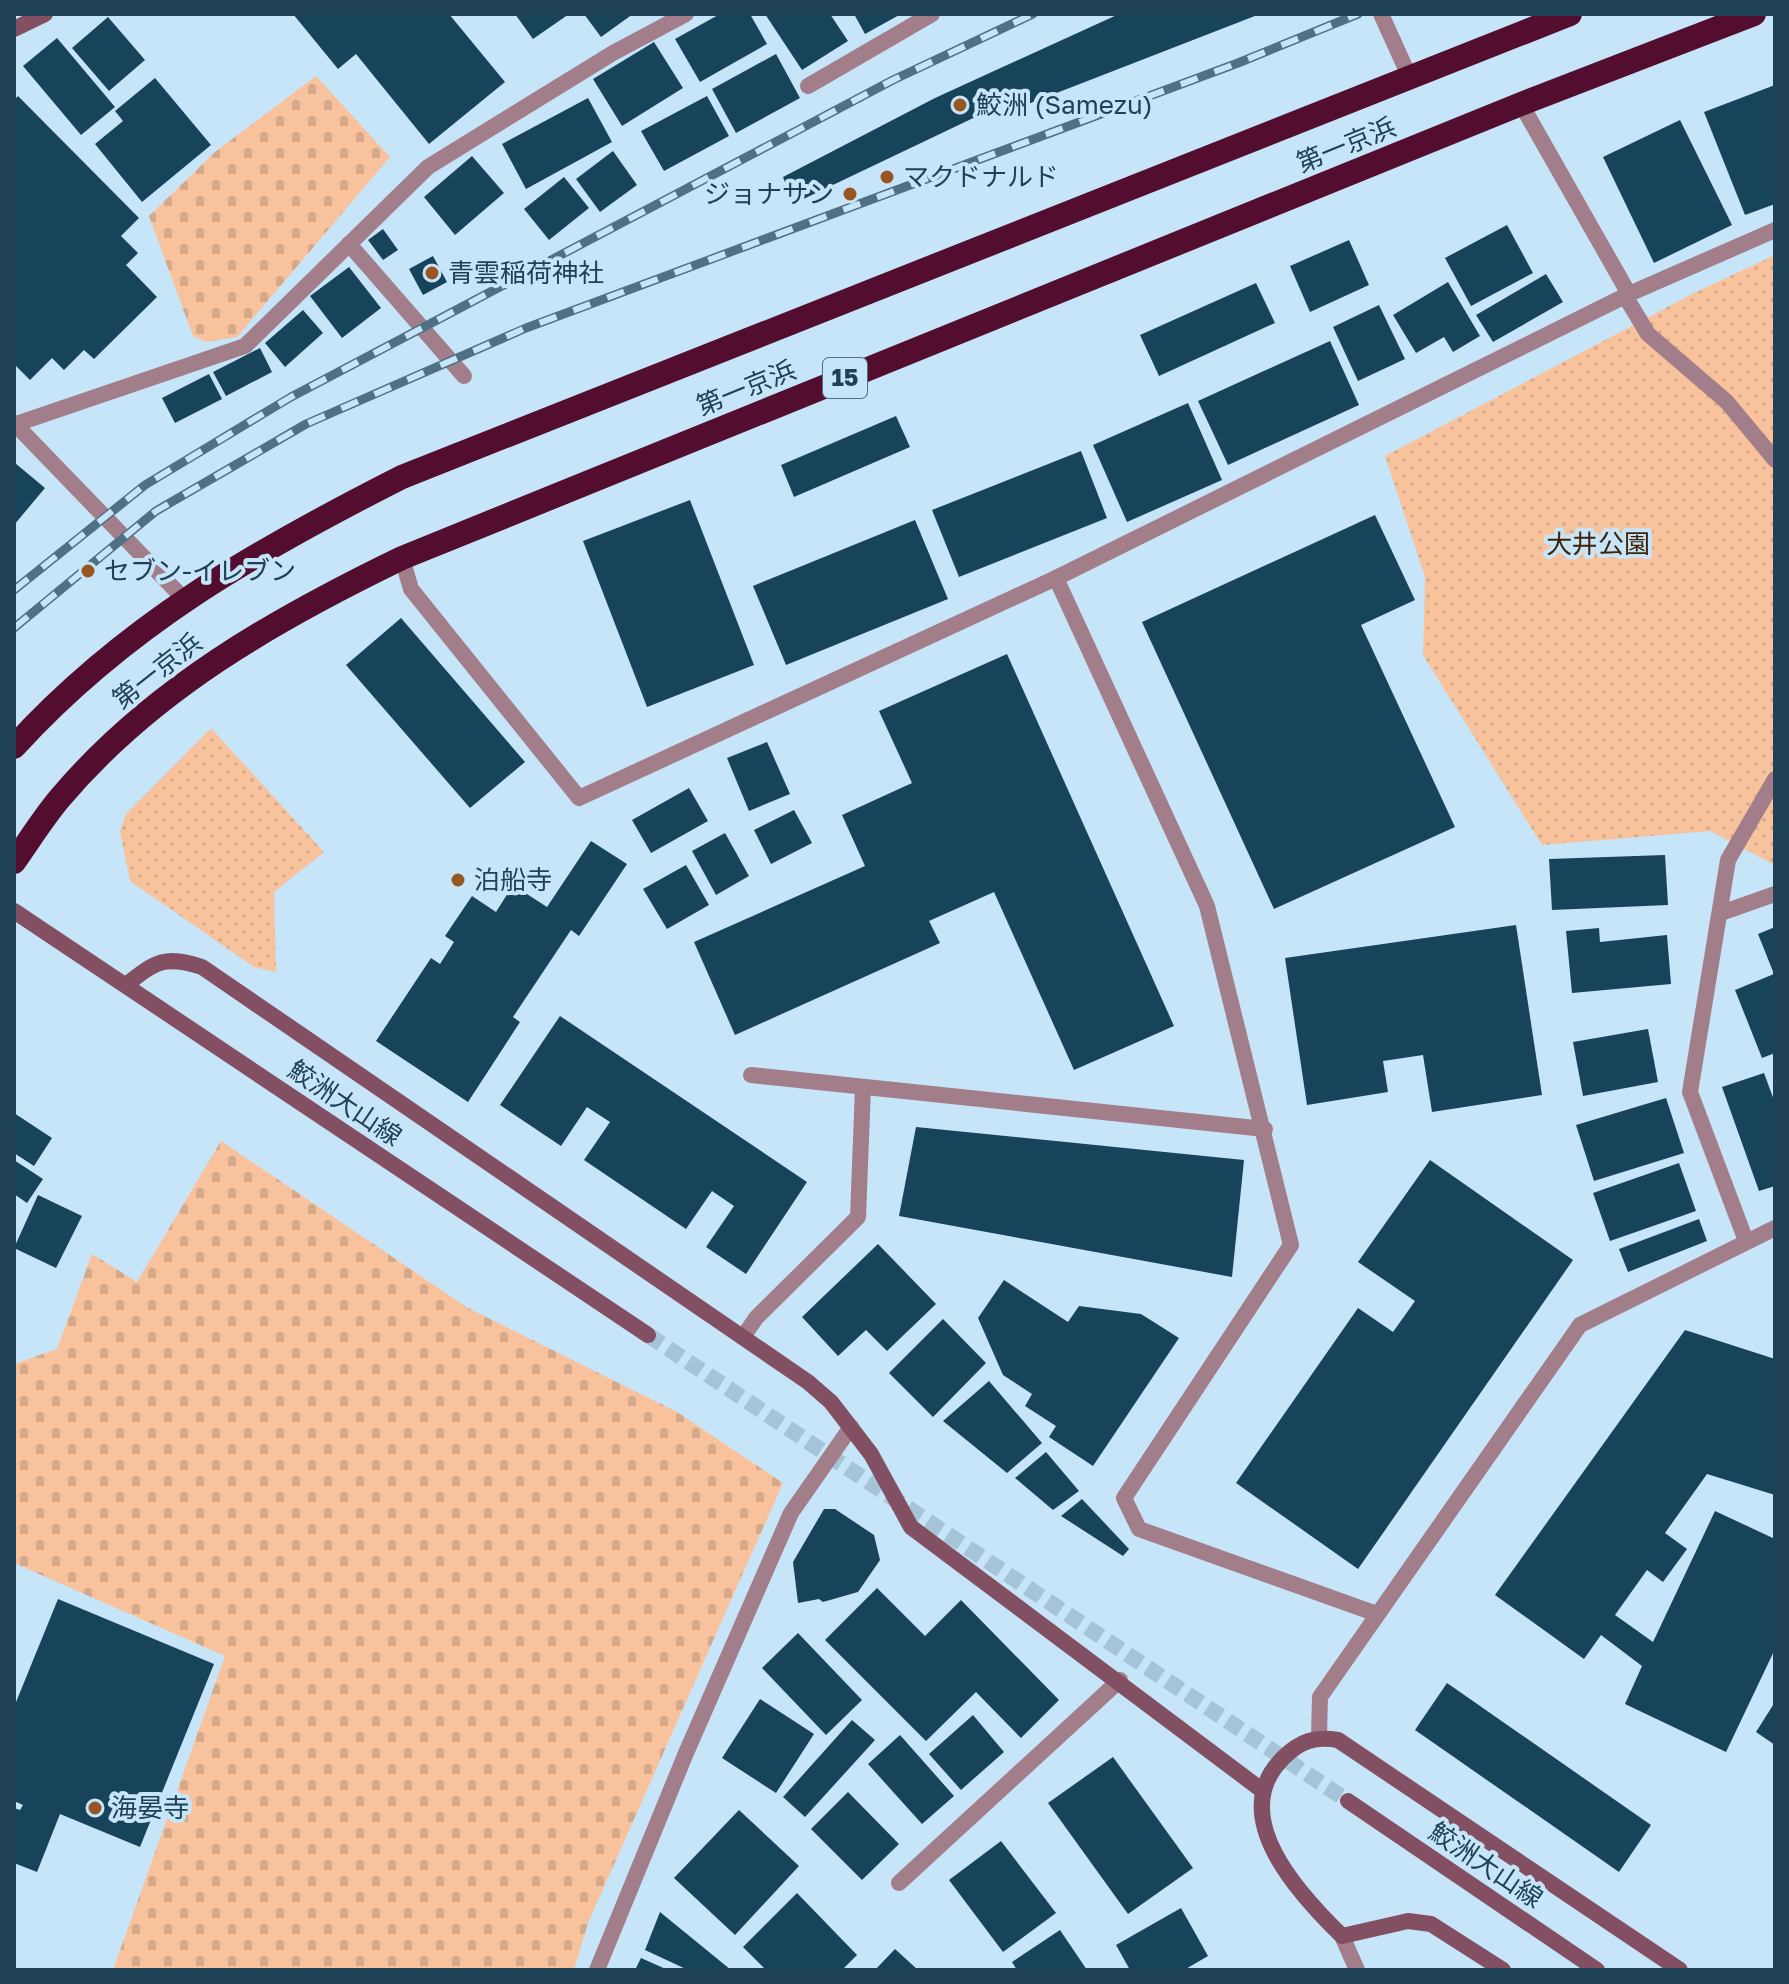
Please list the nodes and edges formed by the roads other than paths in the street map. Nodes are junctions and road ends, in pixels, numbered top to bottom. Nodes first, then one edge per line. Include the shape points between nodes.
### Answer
1 (45, 14) edge
2 (686, 14) edge
3 (932, 14) edge
4 (1381, 14) edge
5 (1570, 14) edge
6 (1754, 14) edge
7 (14, 29) edge
8 (1410, 78) junction
9 (808, 86) dead end
10 (1521, 104) junction
11 (1775, 230) edge
12 (349, 244) junction
13 (1627, 295) junction
14 (464, 376) dead end
15 (15, 424) edge
16 (1775, 460) edge
17 (402, 558) junction
18 (1056, 578) junction
19 (184, 599) junction
20 (14, 747) edge
21 (1775, 779) edge
22 (14, 862) edge
23 (1775, 894) edge
24 (14, 911) edge
25 (1721, 913) junction
26 (126, 985) junction
27 (751, 1075) dead end
28 (863, 1087) junction
29 (1265, 1129) junction
30 (1775, 1228) edge
31 (1746, 1241) junction
32 (648, 1335) tunnel mouth
33 (743, 1337) junction
34 (851, 1427) junction
35 (1377, 1614) junction
36 (1120, 1680) junction
37 (1319, 1737) junction
38 (1263, 1791) junction
39 (1348, 1801) tunnel mouth
40 (899, 1883) dead end
41 (1342, 1936) junction
42 (597, 1970) edge
43 (1357, 1970) edge
44 (1503, 1970) edge
45 (1597, 1970) edge
46 (1680, 1970) edge

1 - 7 street
2 - 12 street via 428,167
3 - 9 street
4 - 8 street
5 - 8 highway, 第一京浜
6 - 10 highway, 第一京浜 / 15
8 - 19 highway, 第一京浜 via 402,477 279,539
10 - 13 street
10 - 17 highway, 第一京浜 / 15
11 - 13 street
12 - 14 street
12 - 15 street via 245,346
13 - 16 street via 1648,334 1727,402
13 - 18 street
15 - 19 street
17 - 18 street via 411,589 579,798
17 - 22 highway, 第一京浜 / 15 via 317,599 228,652 163,700 59,799
18 - 29 street via 1207,906
19 - 20 highway, 第一京浜 via 112,651
21 - 25 street via 1728,860
23 - 25 street
24 - 26 street, 鮫洲大山線
25 - 31 street via 1690,1092
26 - 32 street, 鮫洲大山線
26 - 33 street via 164,961 177,959 202,967
27 - 28 street
28 - 29 street
28 - 33 street via 858,1217
29 - 35 street via 1291,1245 1124,1498 1139,1529
30 - 31 street
31 - 35 street via 1580,1325
33 - 34 street via 808,1382
34 - 36 street via 911,1527
34 - 42 street via 791,1513
35 - 37 street via 1320,1697
36 - 38 street
36 - 40 street
37 - 38 street via 1298,1744 1283,1757 1270,1771
37 - 46 street via 1338,1740 1365,1757
38 - 41 street via 1268,1840 1281,1866
39 - 45 street, 鮫洲大山線
41 - 43 street
41 - 44 street via 1408,1921 1431,1924

